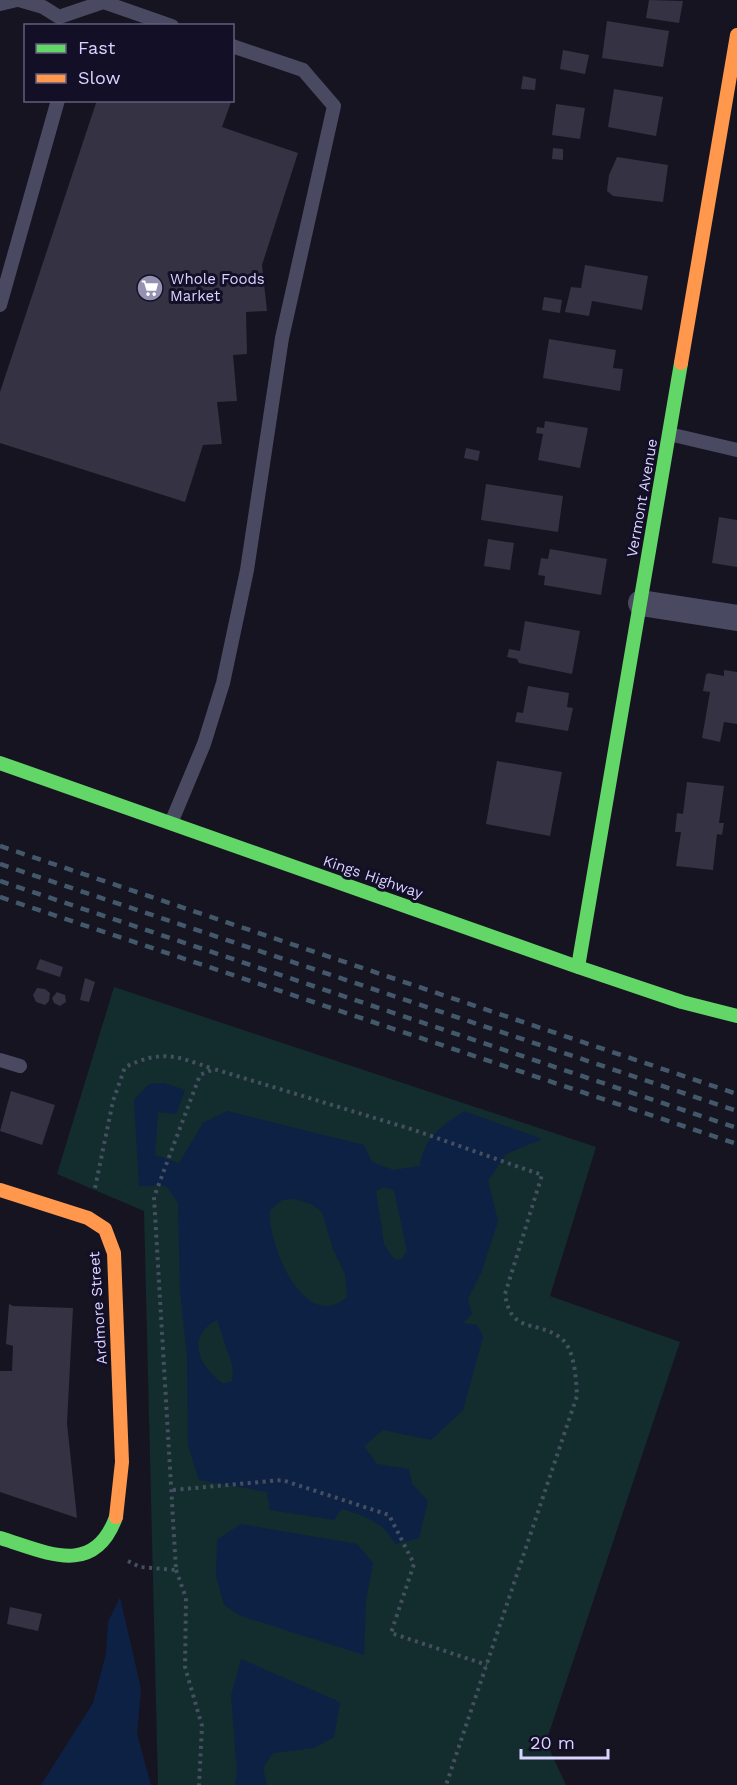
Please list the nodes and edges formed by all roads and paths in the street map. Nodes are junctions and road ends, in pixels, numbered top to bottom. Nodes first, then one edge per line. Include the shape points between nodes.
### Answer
1 (18, 0) edge
2 (0, 4) edge
3 (61, 21) edge
4 (166, 24) edge
5 (737, 35) edge
6 (234, 47) edge
7 (56, 102) edge
8 (0, 305) edge
9 (669, 434) junction
10 (737, 450) edge
11 (641, 603) junction
12 (737, 618) edge
13 (0, 763) edge
14 (171, 823) junction
15 (578, 967) junction
16 (737, 1017) edge
17 (0, 1060) edge
18 (20, 1066) dead end
19 (214, 1069) junction
20 (0, 1190) edge
21 (88, 1218) junction
22 (173, 1490) junction
23 (0, 1538) edge
24 (99, 1546) junction
25 (176, 1570) junction
26 (487, 1665) junction
27 (199, 1785) edge
28 (446, 1785) edge

1 - 2 lane
1 - 3 lane via 43,7
3 - 4 lane via 103,2
5 - 9 street, Vermont Avenue
6 - 14 lane via 303,70 334,106 282,338 247,570 223,683 204,744
7 - 8 lane
9 - 10 lane
9 - 11 street, Vermont Avenue
11 - 12 street
11 - 15 street, Vermont Avenue
13 - 14 street, Kings Highway
14 - 15 street, Kings Highway
15 - 16 street, Kings Highway
17 - 18 lane
19 - 21 path via 171,1054 144,1058 125,1067 113,1101
19 - 22 path via 200,1075 154,1197
19 - 26 path via 411,1129 542,1175 505,1294 508,1311 520,1323 559,1336 570,1352 577,1396
20 - 21 street, Ardmore Street
21 - 24 street, Ardmore Street via 105,1229 114,1254 122,1462 116,1517 109,1535
22 - 25 path
22 - 26 path via 282,1480 389,1515 414,1564 391,1633
23 - 24 street via 66,1558
24 - 25 path via 140,1568
25 - 27 path via 186,1598 185,1667 202,1726
26 - 28 path

